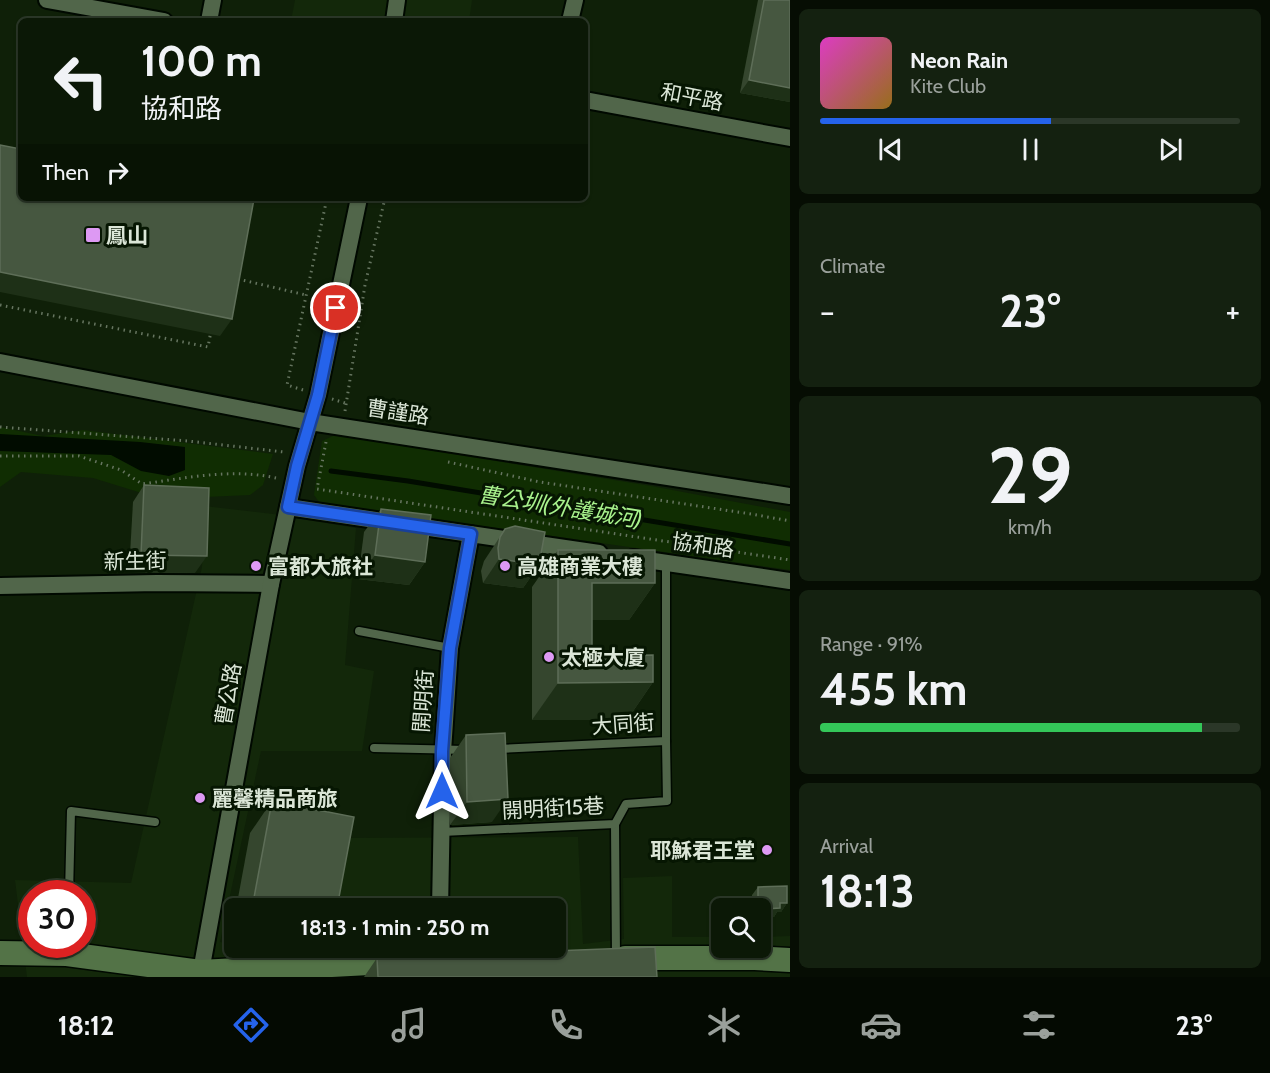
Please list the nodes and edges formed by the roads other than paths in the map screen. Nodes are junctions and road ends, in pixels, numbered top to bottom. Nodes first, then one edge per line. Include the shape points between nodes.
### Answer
1 (47, 0) edge
2 (213, 0) edge
3 (398, 0) edge
4 (574, 0) edge
5 (147, 18) edge
6 (210, 18) edge
7 (395, 18) edge
8 (571, 18) edge
9 (588, 101) edge
10 (790, 138) edge
11 (358, 201) edge
12 (0, 362) edge
13 (310, 422) junction
14 (790, 496) edge
15 (288, 507) junction
16 (471, 534) junction
17 (666, 563) junction
18 (790, 581) edge
19 (272, 584) junction
20 (0, 586) edge
21 (359, 631) dead end
22 (450, 648) junction
23 (666, 741) junction
24 (374, 748) dead end
25 (478, 749) edge
26 (489, 749) edge
27 (442, 751) junction
28 (155, 822) dead end
29 (615, 824) junction
30 (442, 832) junction
31 (69, 880) edge
32 (440, 898) edge
33 (18, 952) edge
34 (0, 953) edge
35 (96, 955) edge
36 (409, 958) edge
37 (604, 958) joint
38 (790, 960) edge
39 (200, 975) edge

1 - 5 street
2 - 6 street
3 - 7 street
4 - 8 street
9 - 10 street, 和平路
11 - 13 street, 曹公路
12 - 13 street, 曹謹路
13 - 14 street, 曹謹路
13 - 15 street, 曹公路
15 - 16 street, 協和路
15 - 19 street, 曹公路
16 - 17 street, 協和路
16 - 22 street, 開明街
17 - 18 street, 協和路
17 - 23 lane, 大同街
19 - 20 street, 新生街
19 - 39 street, 曹公路
21 - 22 lane
22 - 27 street, 開明街
23 - 26 lane, 大同街
23 - 29 lane, 開明街15巷 via 667,801 626,804
24 - 27 lane
25 - 27 lane
27 - 30 street, 開明街
28 - 31 lane via 71,811
29 - 30 lane, 開明街15巷
29 - 37 lane
30 - 32 street, 開明街
33 - 34 street
35 - 39 street
36 - 39 street
37 - 38 street via 656,963

